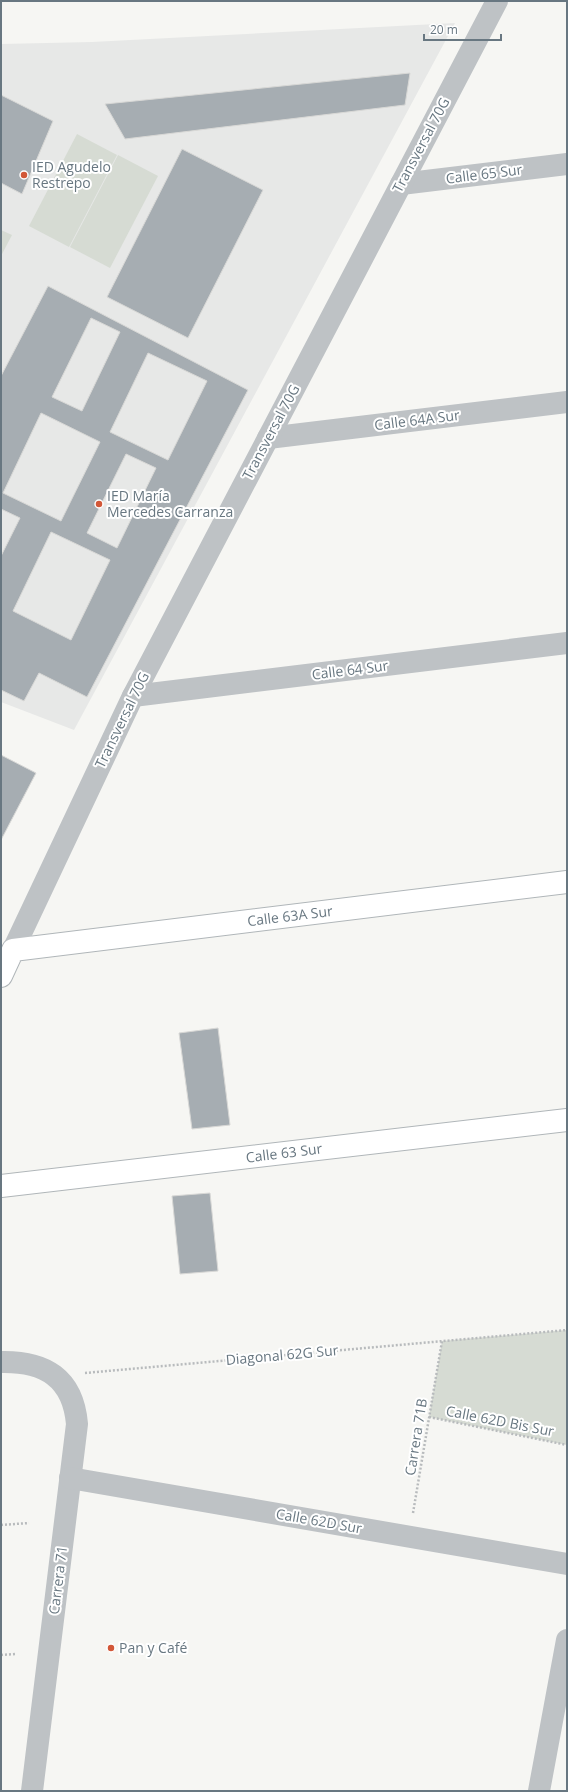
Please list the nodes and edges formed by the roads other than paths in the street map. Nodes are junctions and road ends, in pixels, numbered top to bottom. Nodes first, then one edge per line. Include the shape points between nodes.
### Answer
1 (496, 1) edge
2 (567, 164) edge
3 (401, 184) junction
4 (567, 402) edge
5 (268, 438) junction
6 (567, 643) edge
7 (133, 696) junction
8 (567, 882) edge
9 (13, 950) junction
10 (1, 976) edge
11 (567, 1120) edge
12 (1, 1186) edge
13 (1, 1362) edge
14 (70, 1478) junction
15 (567, 1564) edge
16 (567, 1640) edge
17 (32, 1791) edge
18 (539, 1791) edge

1 - 3 street, Transversal 70G
2 - 3 street, Calle 65 Sur
3 - 5 street, Transversal 70G
4 - 5 street, Calle 64A Sur
5 - 7 street, Transversal 70G
6 - 7 street, Calle 64 Sur
7 - 9 street, Transversal 70G
8 - 9 street, Calle 63A Sur
9 - 10 street, Transversal 70G
11 - 12 street, Calle 63 Sur
13 - 14 street, Carrera 71 via 33,1364 47,1369 64,1385 72,1399 77,1424
14 - 15 street, Calle 62D Sur
14 - 17 street, Carrera 71
16 - 18 street

